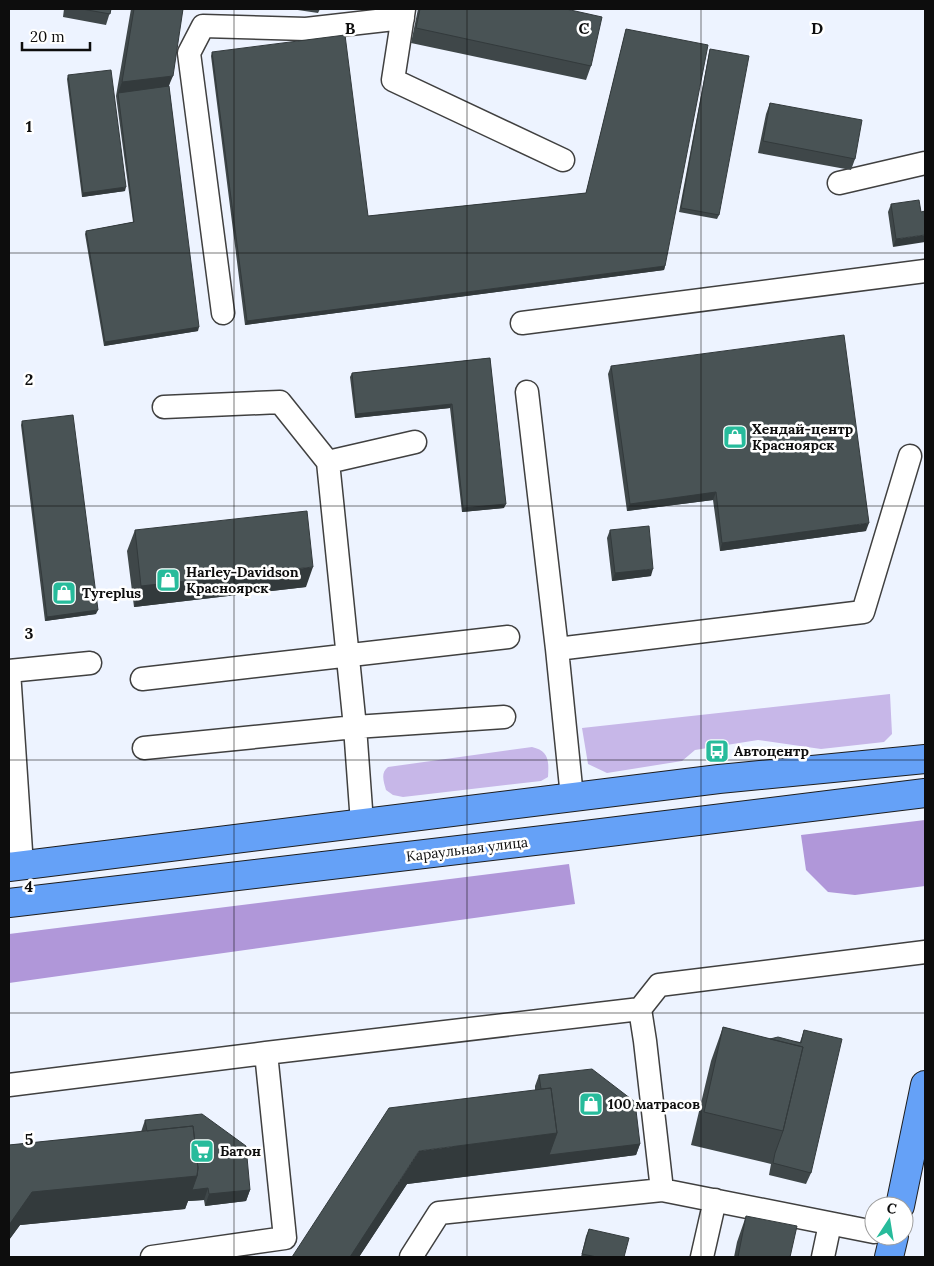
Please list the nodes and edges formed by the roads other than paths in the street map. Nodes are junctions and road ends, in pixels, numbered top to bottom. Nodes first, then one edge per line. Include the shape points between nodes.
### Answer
1 (403, 14) edge
2 (563, 160) dead end
3 (925, 163) edge
4 (839, 183) dead end
5 (925, 271) edge
6 (223, 313) dead end
7 (522, 323) dead end
8 (527, 392) dead end
9 (164, 407) dead end
10 (415, 442) dead end
11 (910, 456) dead end
12 (328, 462) junction
13 (508, 637) dead end
14 (557, 648) junction
15 (348, 656) junction
16 (90, 663) dead end
17 (9, 671) edge
18 (142, 679) dead end
19 (504, 717) dead end
20 (355, 727) junction
21 (144, 748) dead end
22 (925, 758) edge
23 (925, 793) edge
24 (572, 797) junction
25 (362, 823) junction
26 (16, 867) edge
27 (9, 903) edge
28 (925, 952) edge
29 (640, 1009) junction
30 (266, 1053) junction
31 (9, 1085) edge
32 (925, 1085) edge
33 (922, 1114) edge
34 (662, 1190) junction
35 (902, 1196) edge
36 (715, 1200) junction
37 (830, 1224) junction
38 (864, 1230) edge
39 (152, 1257) edge
40 (411, 1257) edge
41 (702, 1257) edge
42 (823, 1257) edge

1 - 2 lane via 393,80
1 - 6 lane via 306,29 203,26 189,53
3 - 4 lane
5 - 7 lane
8 - 14 lane
9 - 12 lane via 280,402
10 - 12 lane
11 - 14 lane via 863,612
12 - 15 lane
13 - 15 lane
14 - 24 lane
15 - 18 lane
15 - 20 lane
16 - 17 lane
17 - 26 lane
19 - 20 lane
20 - 21 lane
20 - 25 lane
22 - 24 main road
23 - 27 main road, Караульная улица
24 - 25 main road
25 - 26 main road
28 - 29 lane via 659,985
29 - 30 lane
29 - 34 lane
30 - 31 lane
30 - 39 lane via 285,1238
32 - 33 main road
33 - 35 main road
34 - 36 lane
34 - 40 lane via 439,1213
36 - 37 lane
36 - 41 lane
37 - 38 lane
37 - 42 lane

